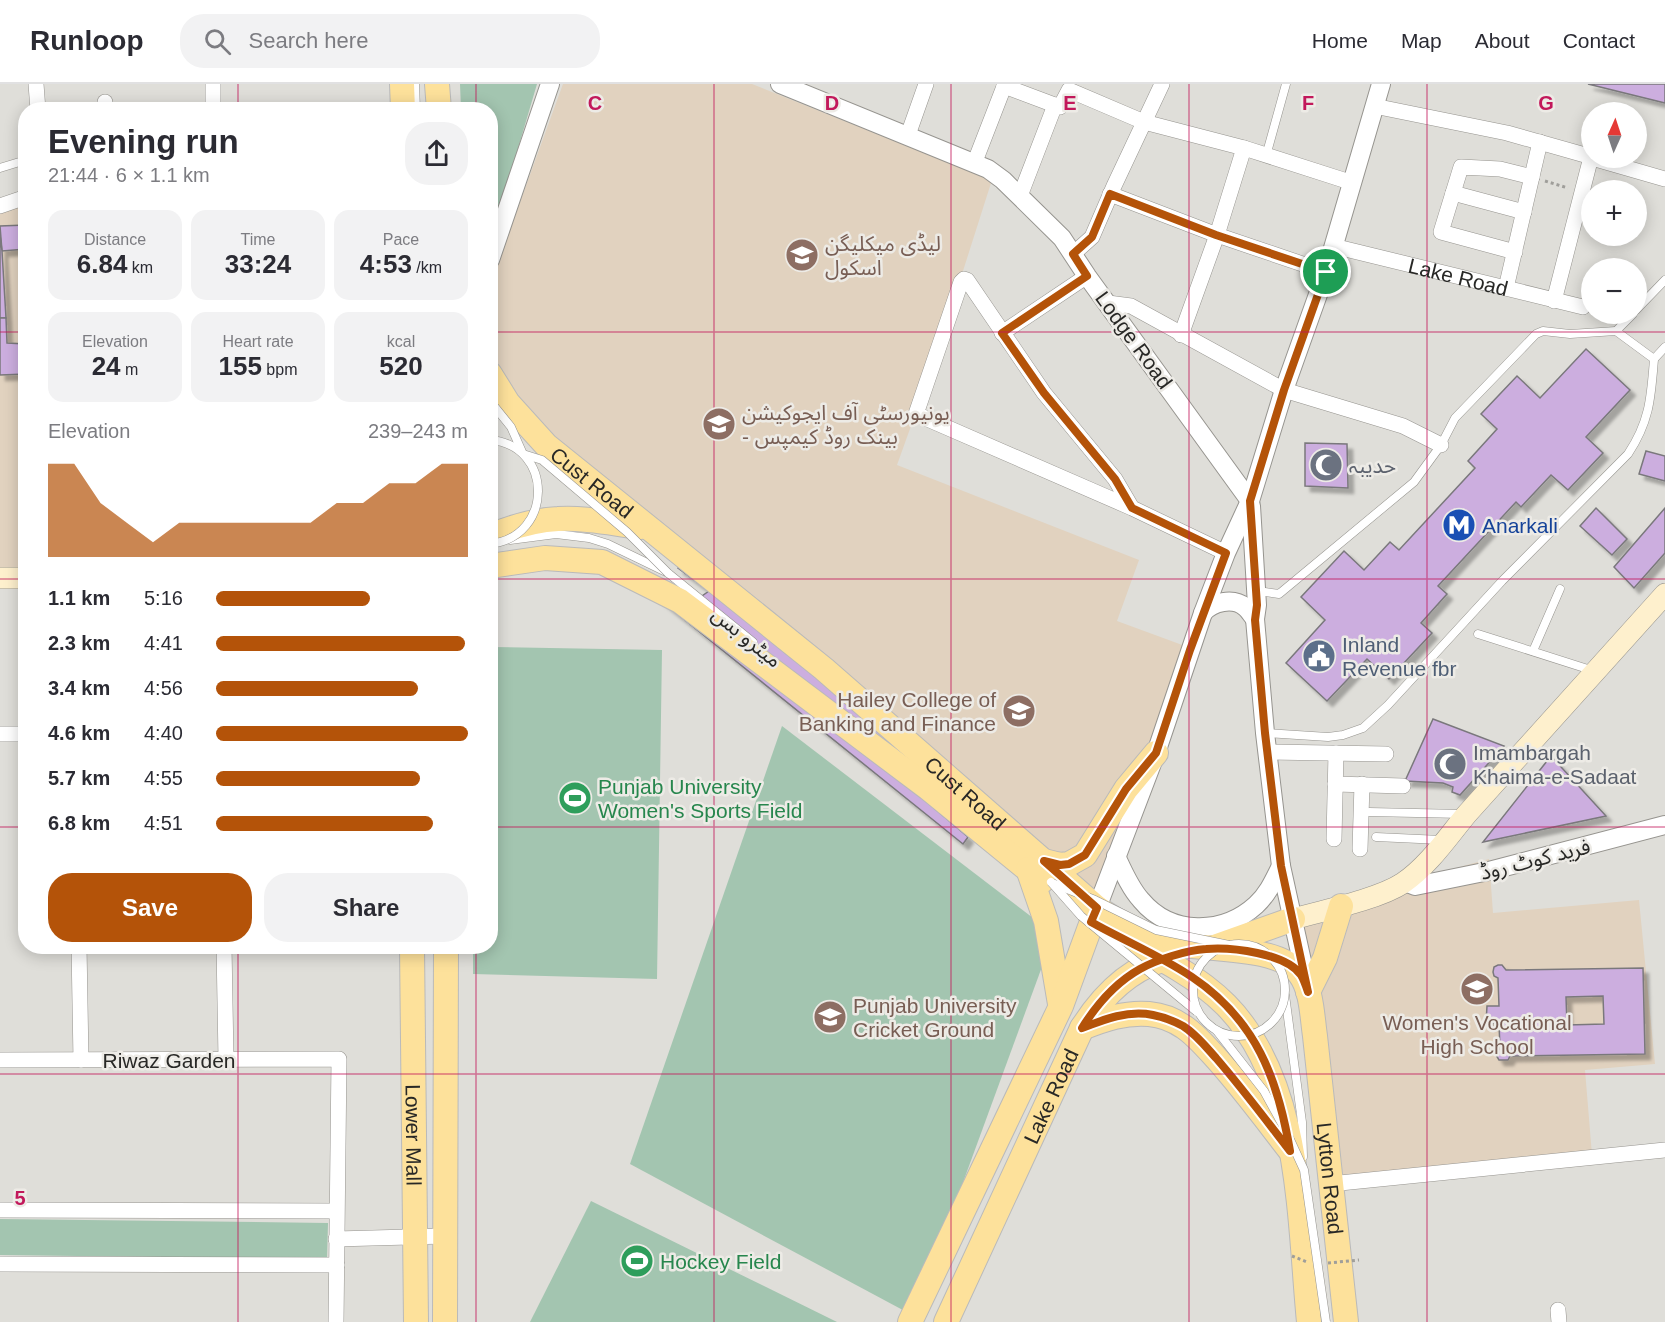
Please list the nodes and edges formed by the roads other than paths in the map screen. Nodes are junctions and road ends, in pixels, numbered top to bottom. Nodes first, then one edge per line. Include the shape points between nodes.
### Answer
1 (36, 84) edge
2 (213, 84) edge
3 (402, 84) edge
4 (415, 84) edge
5 (437, 84) edge
6 (550, 84) edge
7 (780, 84) edge
8 (926, 84) edge
9 (1162, 84) edge
10 (1286, 84) edge
11 (1381, 84) edge
12 (1004, 85) edge
13 (37, 102) edge
14 (213, 102) edge
15 (403, 102) edge
16 (416, 102) edge
17 (438, 102) edge
18 (1054, 105) junction
19 (1374, 106) junction
20 (1144, 122) junction
21 (908, 135) junction
22 (1540, 142) junction
23 (1244, 148) junction
24 (1581, 154) edge
25 (1266, 156) junction
26 (18, 162) edge
27 (974, 164) junction
28 (0, 168) edge
29 (1588, 168) edge
30 (1628, 168) edge
31 (1532, 177) junction
32 (1665, 179) edge
33 (1353, 183) junction
34 (1453, 193) junction
35 (1110, 194) junction
36 (1020, 196) junction
37 (18, 200) edge
38 (0, 206) edge
39 (1524, 212) junction
40 (1216, 235) junction
41 (498, 237) edge
42 (1333, 246) junction
43 (1515, 252) junction
44 (1073, 254) junction
45 (1326, 272) junction
46 (1087, 276) junction
47 (1665, 280) edge
48 (1506, 288) junction
49 (1647, 299) edge
50 (1554, 301) junction
51 (1108, 303) junction
52 (1581, 307) edge
53 (1623, 324) edge
54 (1616, 331) junction
55 (1002, 333) junction
56 (1181, 334) junction
57 (1665, 347) edge
58 (1654, 359) junction
59 (498, 387) edge
60 (1284, 390) junction
61 (498, 411) edge
62 (498, 442) edge
63 (1441, 445) junction
64 (523, 454) junction
65 (1250, 501) junction
66 (1132, 508) junction
67 (651, 529) junction
68 (500, 538) edge
69 (1226, 553) junction
70 (498, 565) edge
71 (668, 573) junction
72 (18, 578) edge
73 (0, 579) edge
74 (1560, 589) dead end
75 (1257, 591) junction
76 (1665, 594) edge
77 (1203, 614) junction
78 (1255, 620) junction
79 (1478, 634) dead end
80 (761, 648) dead end
81 (1533, 651) junction
82 (1596, 671) junction
83 (817, 693) dead end
84 (0, 734) edge
85 (18, 734) edge
86 (1266, 742) junction
87 (1156, 753) junction
88 (1336, 753) junction
89 (1386, 754) dead end
90 (1335, 784) junction
91 (1362, 784) junction
92 (1402, 786) dead end
93 (1368, 812) dead end
94 (1466, 814) junction
95 (1665, 825) edge
96 (1376, 837) dead end
97 (1334, 839) dead end
98 (1445, 841) junction
99 (1360, 849) dead end
100 (1116, 856) junction
101 (1281, 866) junction
102 (1041, 871) junction
103 (1396, 886) junction
104 (1341, 906) junction
105 (1094, 915) junction
106 (1293, 919) junction
107 (1217, 947) junction
108 (79, 954) edge
109 (224, 954) edge
110 (412, 954) edge
111 (446, 954) edge
112 (1161, 960) junction
113 (1297, 993) junction
114 (1061, 1006) junction
115 (1198, 1012) junction
116 (1082, 1028) junction
117 (1217, 1031) junction
118 (1315, 1036) joint
119 (226, 1059) junction
120 (0, 1060) edge
121 (81, 1060) junction
122 (1665, 1150) edge
123 (1297, 1170) junction
124 (1330, 1184) junction
125 (0, 1210) edge
126 (336, 1211) junction
127 (445, 1236) junction
128 (414, 1237) junction
129 (336, 1239) junction
130 (0, 1264) edge
131 (337, 1265) junction
132 (336, 1322) edge
133 (416, 1322) edge
134 (445, 1322) edge
135 (910, 1322) edge
136 (946, 1322) edge
137 (1309, 1322) edge
138 (1326, 1322) edge
139 (1346, 1322) edge

1 - 13 street
2 - 14 street
3 - 15 main road
4 - 16 lane
5 - 17 main road
6 - 41 street
7 - 21 street, Lodge Road
8 - 21 street
9 - 20 street
10 - 25 lane
11 - 19 street
12 - 18 street
12 - 27 street
18 - 20 street via 1061,107 1069,90
18 - 36 street
19 - 22 street
19 - 33 street
20 - 23 street
20 - 35 street
21 - 27 street, Lodge Road
22 - 24 street
22 - 31 street
23 - 25 street
23 - 40 street
25 - 33 street
26 - 28 lane
27 - 36 street, Lodge Road via 988,169
29 - 50 street
30 - 32 street
31 - 34 street via 1500,169 1461,167
31 - 39 street
33 - 42 street
34 - 39 street
34 - 43 street via 1441,231
35 - 40 street
35 - 44 street via 1092,237
36 - 44 street, Lodge Road
37 - 38 street
39 - 43 street
40 - 45 street
40 - 56 street
42 - 45 street
42 - 48 street, Lake Road
43 - 48 street
44 - 46 street, Lodge Road
45 - 60 street
46 - 51 street, Lodge Road
46 - 55 street
47 - 49 lane
48 - 50 street, Lake Road
50 - 52 street, Lake Road
51 - 56 street via 1131,306
51 - 65 street, Lodge Road
53 - 54 lane
54 - 58 lane
54 - 63 lane via 1536,334 1455,418
55 - 66 street via 1044,393 1115,479
55 - 66 street via 964,279 916,414
56 - 60 street
57 - 58 lane
58 - 86 lane via 1648,411 1641,435 1628,454 1502,581 1388,705 1363,728 1343,735
59 - 67 main road, Cust Road via 546,444
60 - 63 street via 1403,426
60 - 65 street
61 - 64 lane, bridge via 511,427
62 - 64 lane, میٹرو بس, bridge
63 - 75 lane via 1414,482 1279,594
64 - 68 lane, bridge via 533,468 538,501 523,530
64 - 71 lane, میٹرو بس, bridge via 542,460 627,532
65 - 69 street
65 - 75 street
66 - 69 street
67 - 68 main road via 558,519 524,524
67 - 102 main road, Cust Road via 824,669
68 - 71 lane, میٹرو بس, bridge via 556,534 589,538
69 - 77 street
70 - 102 main road, Cust Road via 545,558 602,562 680,601
71 - 80 lane, میٹرو بس
72 - 73 main road
74 - 81 lane
75 - 78 street
76 - 82 main road
77 - 78 street via 1216,603 1231,603 1244,606
77 - 87 street
78 - 86 street
79 - 81 lane
81 - 82 lane
82 - 94 main road
83 - 102 lane
84 - 85 street
86 - 88 street
86 - 101 street
87 - 100 street
87 - 102 main road via 1126,789 1085,855
88 - 89 street
88 - 90 street
90 - 91 street
90 - 97 street
91 - 92 street
91 - 99 street
93 - 94 lane
94 - 98 main road
95 - 103 street, فرید کوٹ روڈ via 1490,871
96 - 98 lane
98 - 103 main road
100 - 101 street via 1129,884 1152,912 1178,925 1196,928 1212,927 1242,915 1267,892
100 - 105 street
101 - 106 street
102 - 105 main road, Cust Road
102 - 107 lane, bridge via 1156,930
102 - 114 main road
102 - 115 lane, bridge via 1081,916
103 - 104 main road
104 - 106 main road
104 - 113 main road via 1324,958
105 - 107 main road, Cust Road via 1170,943
105 - 112 main road, Cust Road
105 - 114 main road
106 - 107 main road, Lake Road
106 - 113 street
107 - 112 main road, Lake Road
107 - 113 main road, Cust Road via 1281,959 1301,975
107 - 115 lane, bridge via 1197,971 1193,985
108 - 121 street
109 - 119 street
110 - 128 main road, Lower Mall
111 - 127 main road, Lower Mall
112 - 116 main road, Lake Road via 1140,969 1106,994
112 - 123 main road, Cust Road via 1201,984 1247,1030 1279,1094
113 - 117 lane, bridge via 1261,1031 1247,1036
113 - 118 main road, Cust Road
113 - 123 lane, bridge via 1302,1122
114 - 135 main road
115 - 117 lane, bridge
116 - 123 main road via 1128,1014 1158,1016 1183,1026 1234,1078
116 - 136 main road, Lake Road
117 - 123 lane, bridge via 1264,1091 1287,1133
118 - 124 main road, Lytton Road
119 - 121 street, Riwaz Garden
119 - 126 street, Riwaz Garden via 339,1059
120 - 121 street, Riwaz Garden
122 - 124 street
123 - 137 main road, Lytton Road
123 - 138 lane, bridge
124 - 139 main road, Lytton Road
125 - 126 street
126 - 129 street
127 - 128 street
127 - 134 main road, Lower Mall
128 - 129 street
128 - 133 main road, Lower Mall
129 - 131 street
130 - 131 street
131 - 132 street

